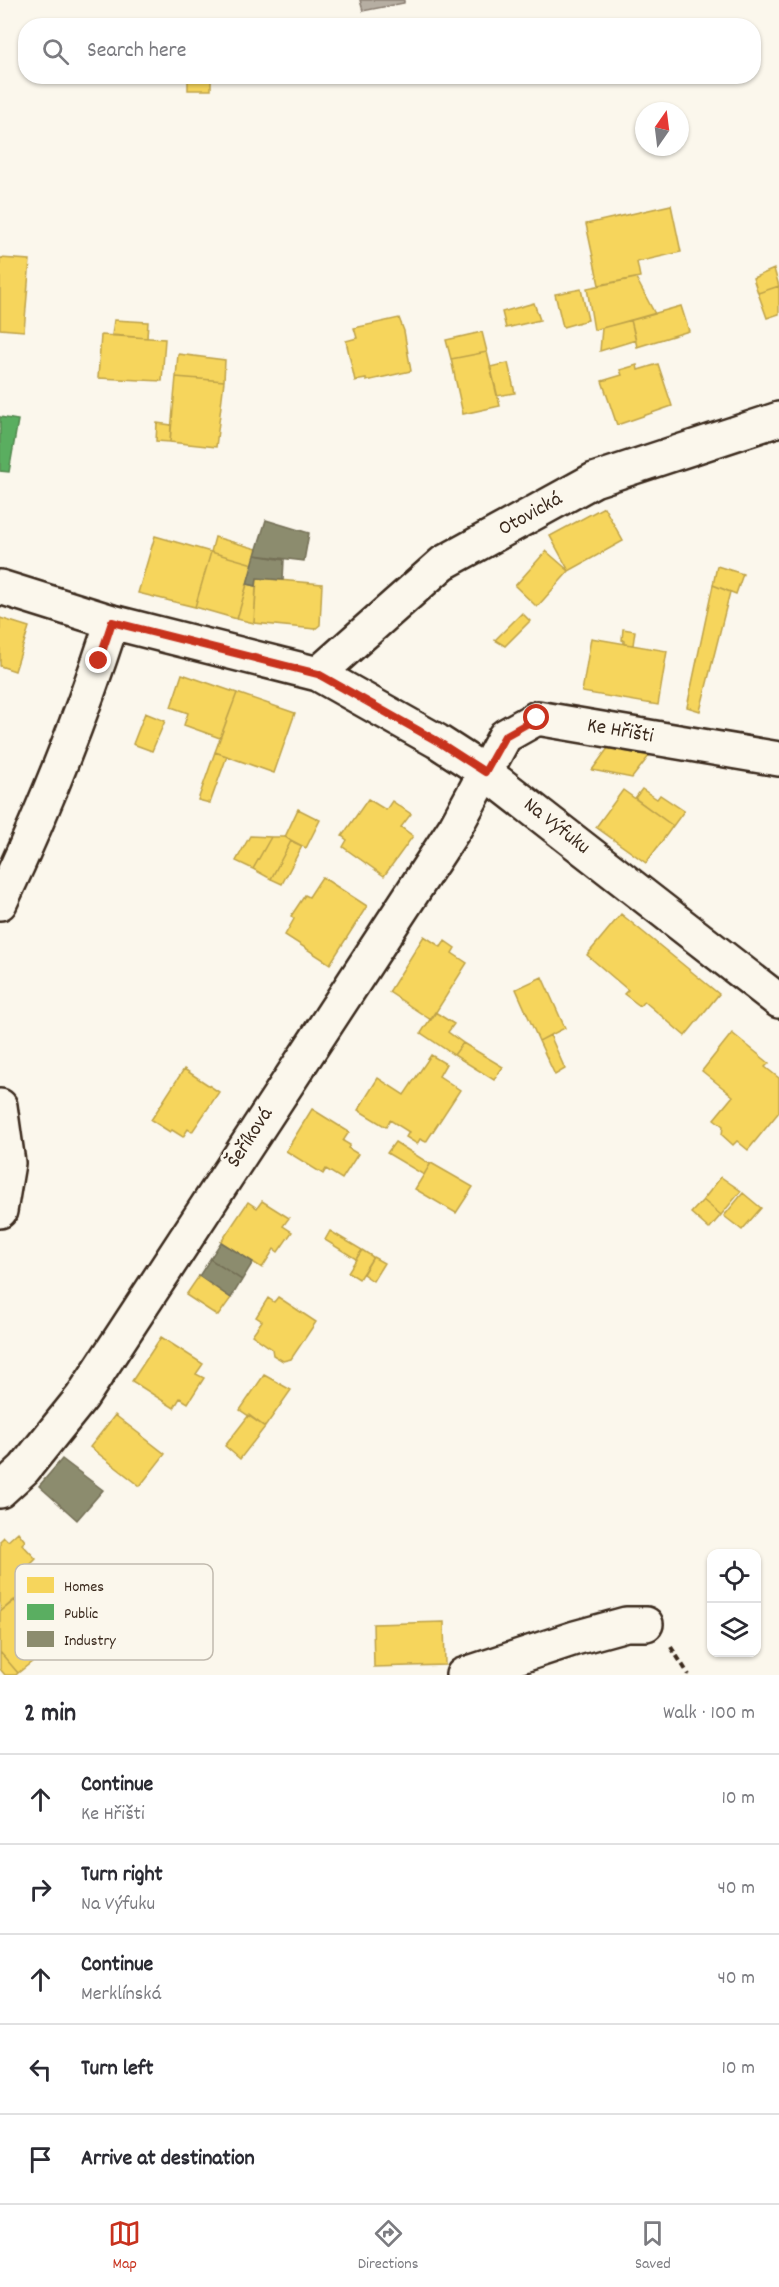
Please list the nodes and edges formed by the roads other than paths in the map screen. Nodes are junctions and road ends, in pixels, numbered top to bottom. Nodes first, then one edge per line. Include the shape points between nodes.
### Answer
1 (779, 419) edge
2 (0, 587) edge
3 (112, 622) junction
4 (318, 674) junction
5 (779, 759) edge
6 (485, 772) junction
7 (0, 903) edge
8 (779, 1001) edge
9 (0, 1106) edge
10 (0, 1211) edge
11 (0, 1491) edge
12 (646, 1624) dead end
13 (463, 1675) edge

1 - 4 street, Otovická via 594,480 443,563
2 - 3 street, Na Výfuku
3 - 4 street, Na Výfuku
3 - 7 street via 60,765
4 - 6 street, Na Výfuku
5 - 6 street, Ke Hřišti via 537,718 505,736
6 - 8 street, Na Výfuku
6 - 11 street, Šeříková via 456,826 82,1397 24,1469
9 - 10 street via 8,1163
12 - 13 street via 626,1624 575,1638

